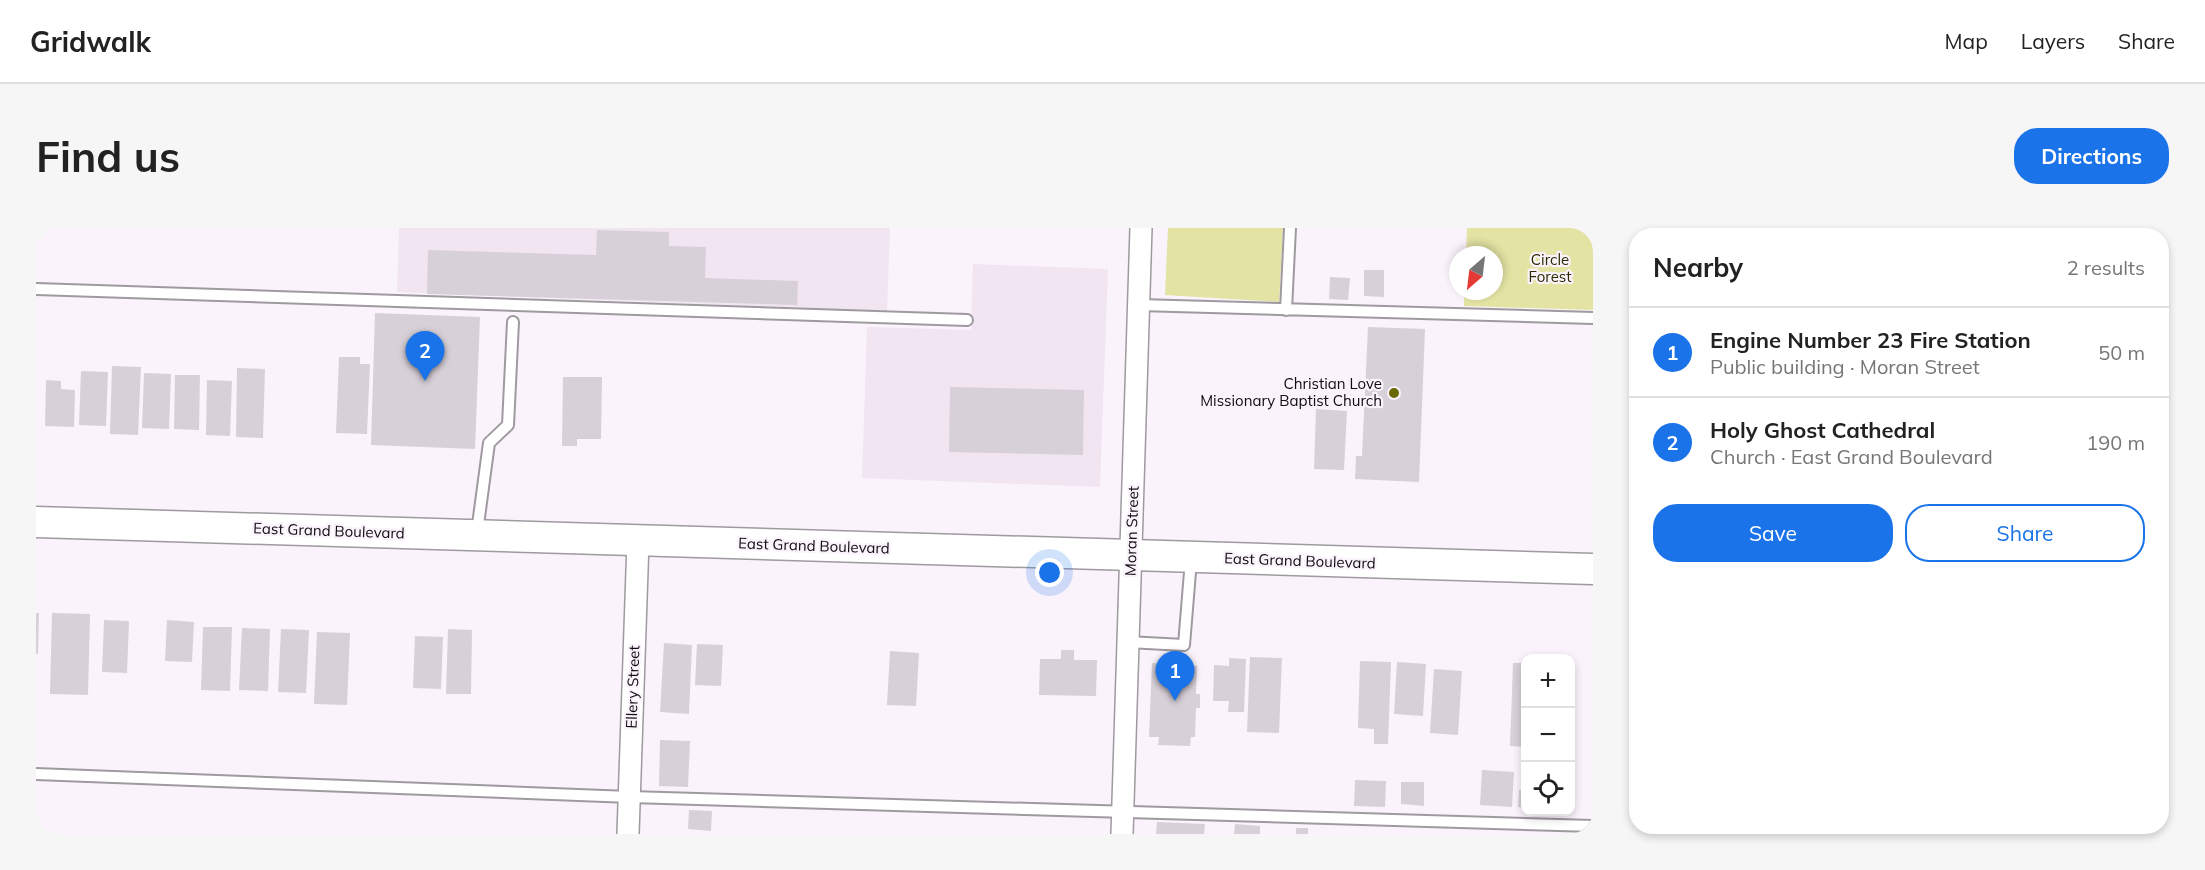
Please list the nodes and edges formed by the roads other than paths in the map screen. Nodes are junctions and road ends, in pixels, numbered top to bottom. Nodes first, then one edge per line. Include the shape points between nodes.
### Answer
1 (1141, 228) edge
2 (1290, 228) edge
3 (36, 289) edge
4 (1139, 305) junction
5 (1286, 310) junction
6 (1593, 318) edge
7 (967, 320) dead end
8 (513, 322) dead end
9 (36, 522) edge
10 (477, 535) junction
11 (638, 541) junction
12 (1131, 556) junction
13 (1191, 558) junction
14 (1593, 569) edge
15 (1128, 642) junction
16 (36, 774) edge
17 (630, 796) junction
18 (1123, 811) junction
19 (1593, 826) edge
20 (628, 834) edge
21 (1122, 834) edge

1 - 4 street, Moran Street
2 - 5 lane
3 - 7 lane
4 - 5 lane
4 - 12 street, Moran Street
5 - 6 lane
8 - 10 lane via 508,425 489,443
9 - 10 main road, East Grand Boulevard
10 - 11 main road, East Grand Boulevard
11 - 12 main road, East Grand Boulevard
11 - 17 street, Ellery Street
12 - 13 main road, East Grand Boulevard
12 - 15 street, Moran Street
13 - 14 main road, East Grand Boulevard
13 - 15 lane via 1184,645
15 - 18 street, Moran Street
16 - 17 lane
17 - 18 lane
17 - 20 street, Ellery Street
18 - 19 lane
18 - 21 street, Moran Street

